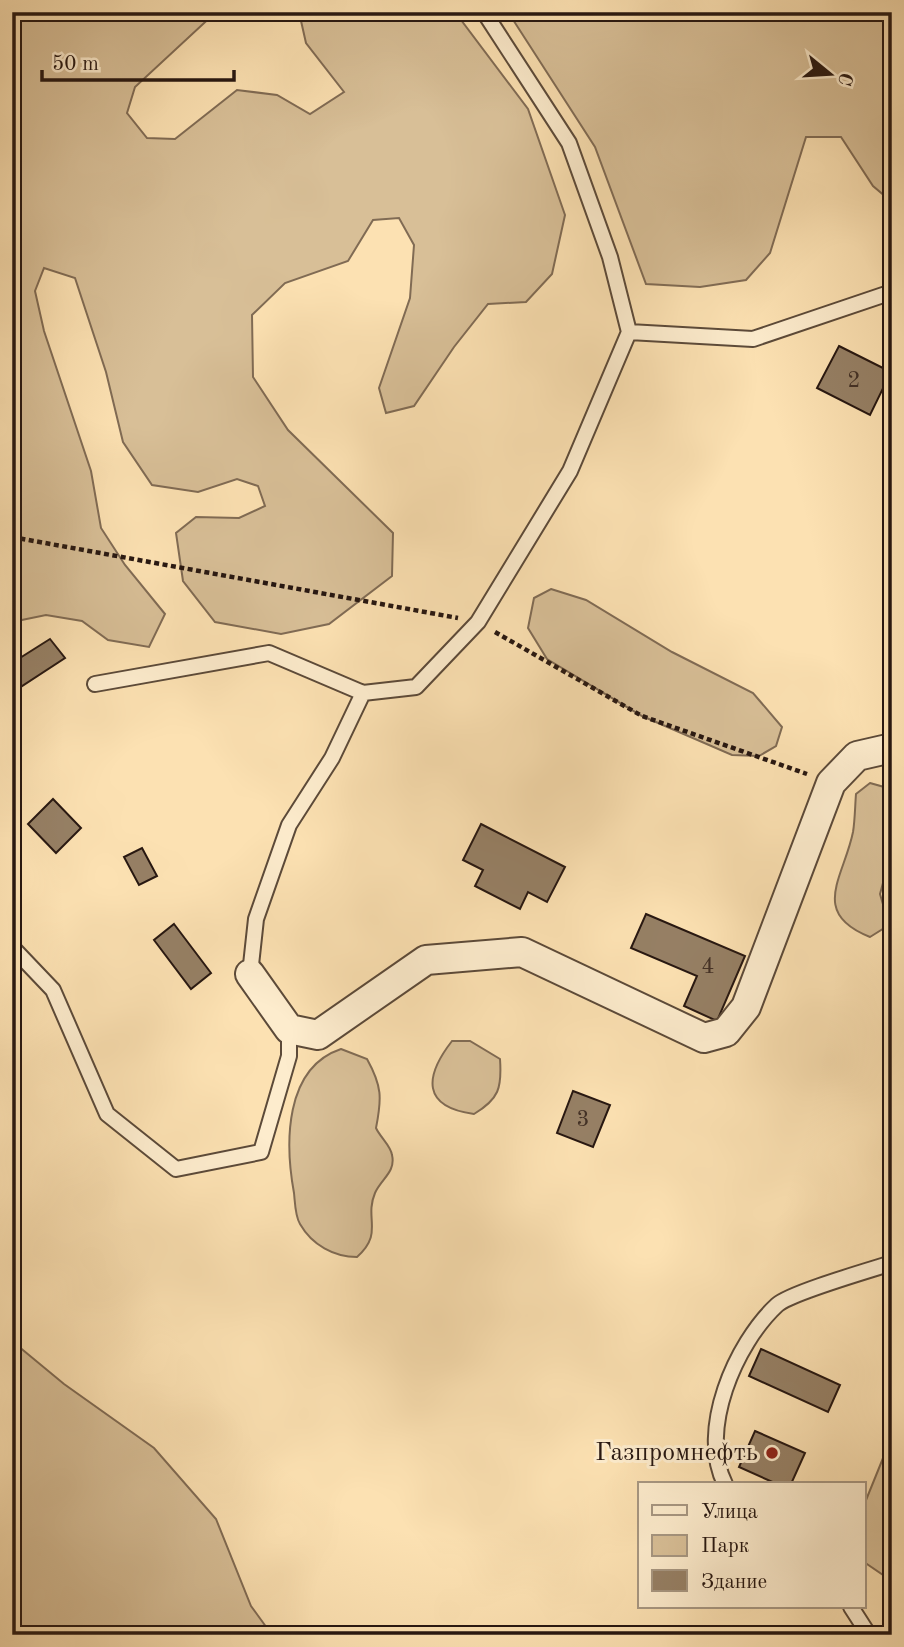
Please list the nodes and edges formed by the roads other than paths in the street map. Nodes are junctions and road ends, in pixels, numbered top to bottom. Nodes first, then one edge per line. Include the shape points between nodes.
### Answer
1 (484, 12) edge
2 (892, 292) edge
3 (629, 332) junction
4 (95, 684) dead end
5 (363, 693) junction
6 (892, 748) edge
7 (12, 947) edge
8 (250, 974) joint
9 (289, 1029) junction
10 (892, 1263) edge
11 (724, 1482) edge
12 (852, 1608) edge
13 (869, 1635) edge

1 - 3 lane via 569,143 610,257
2 - 3 lane via 753,339
3 - 5 lane via 570,471 478,622 416,687
4 - 5 lane via 269,653
5 - 8 lane via 332,758 289,825 256,919
6 - 9 street via 857,756 831,783 746,1007 726,1032 704,1038 522,952 426,960 318,1035
7 - 9 lane via 52,990 107,1114 176,1169 261,1152 289,1056
8 - 9 street
10 - 11 lane via 778,1304 741,1350 721,1395 716,1467
12 - 13 lane

